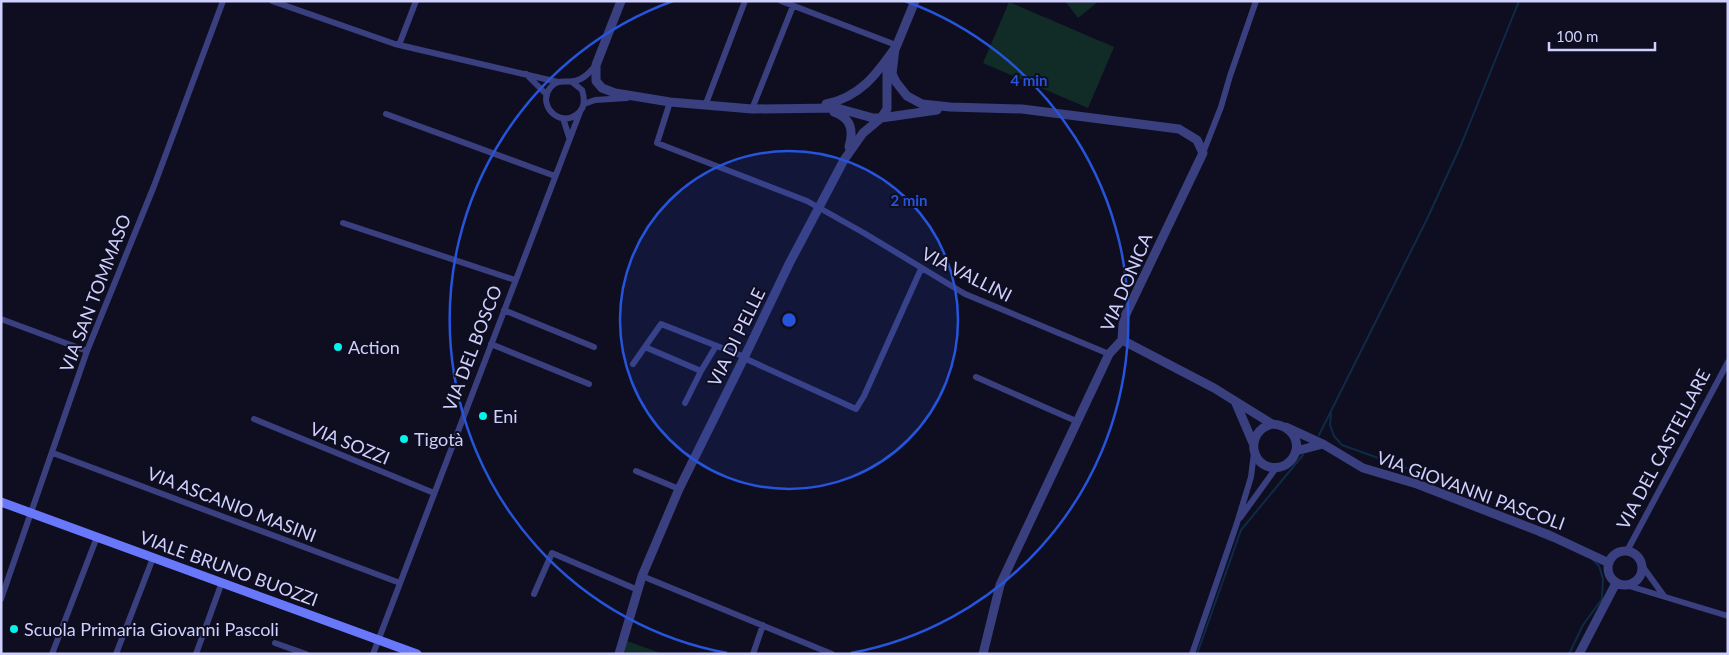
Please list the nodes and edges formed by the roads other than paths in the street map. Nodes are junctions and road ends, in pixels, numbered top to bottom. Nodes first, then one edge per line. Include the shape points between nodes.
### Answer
1 (223, 1) edge
2 (272, 1) edge
3 (416, 1) edge
4 (621, 1) edge
5 (745, 1) edge
6 (781, 1) edge
7 (915, 1) edge
8 (1256, 1) edge
9 (793, 6) junction
10 (399, 45) junction
11 (896, 46) junction
12 (596, 65) junction
13 (525, 74) junction
14 (558, 82) junction
15 (572, 82) junction
16 (547, 95) junction
17 (642, 98) junction
18 (670, 102) junction
19 (584, 104) junction
20 (705, 106) junction
21 (950, 107) junction
22 (809, 108) junction
23 (752, 109) junction
24 (580, 112) junction
25 (386, 114) dead end
26 (563, 118) junction
27 (882, 118) junction
28 (569, 138) junction
29 (1203, 153) junction
30 (844, 160) junction
31 (555, 176) junction
32 (819, 207) junction
33 (344, 223) dead end
34 (922, 269) junction
35 (515, 280) junction
36 (504, 310) junction
37 (1, 319) edge
38 (1122, 340) junction
39 (491, 344) junction
40 (716, 346) junction
41 (594, 347) dead end
42 (645, 348) junction
43 (87, 351) junction
44 (1108, 354) junction
45 (745, 357) junction
46 (1728, 362) edge
47 (633, 364) dead end
48 (701, 371) junction
49 (976, 377) dead end
50 (589, 384) dead end
51 (1235, 401) junction
52 (685, 403) dead end
53 (254, 420) dead end
54 (1076, 421) junction
55 (1272, 424) junction
56 (1286, 427) junction
57 (1253, 443) junction
58 (1323, 444) junction
59 (1296, 452) junction
60 (53, 453) junction
61 (1254, 453) junction
62 (1276, 468) junction
63 (636, 471) dead end
64 (678, 489) junction
65 (434, 493) junction
66 (1, 502) edge
67 (30, 513) junction
68 (1237, 523) junction
69 (97, 537) junction
70 (1627, 551) junction
71 (153, 558) junction
72 (1609, 564) junction
73 (1643, 567) junction
74 (642, 576) junction
75 (222, 582) junction
76 (400, 583) junction
77 (1616, 583) junction
78 (1629, 586) junction
79 (638, 590) junction
80 (534, 594) dead end
81 (1664, 596) junction
82 (1, 599) edge
83 (1728, 616) edge
84 (763, 625) junction
85 (378, 640) junction
86 (275, 643) dead end
87 (52, 654) edge
88 (116, 654) edge
89 (196, 654) edge
90 (306, 654) edge
91 (373, 654) edge
92 (417, 654) edge
93 (619, 654) edge
94 (753, 654) edge
95 (832, 654) edge
96 (983, 654) edge
97 (1192, 654) edge
98 (1580, 654) edge

1 - 43 street, VIA SAN TOMMASO via 154,186
2 - 10 street
3 - 10 street
4 - 12 street
5 - 20 street
6 - 9 street
7 - 11 street
8 - 29 street, VIA DONICA
9 - 11 street
9 - 23 street
10 - 13 street
11 - 21 street via 892,74 902,92 922,104
11 - 22 street via 862,88 840,101
11 - 27 street via 887,73 888,105
12 - 15 street via 587,75
12 - 17 street via 596,81 602,88
13 - 14 street
13 - 16 street
14 - 15 street
14 - 16 street
15 - 19 street via 582,90
16 - 26 street via 549,110
17 - 18 street
17 - 19 street via 594,100
18 - 20 street
18 - 32 street, VIA VALLINI via 657,143
19 - 24 street, VIA DEL BOSCO
20 - 23 street
21 - 27 street
21 - 29 street via 1022,109 1179,129 1197,140
22 - 23 street
22 - 27 street via 837,108
22 - 30 street via 832,112 848,120 852,138
24 - 26 street
24 - 28 street, VIA DEL BOSCO
25 - 31 street
26 - 28 street
27 - 30 street, VIA DI PELLE via 863,132
28 - 31 street, VIA DEL BOSCO
29 - 38 street, VIA DONICA via 1126,316
30 - 32 street, VIA DI PELLE
31 - 35 street, VIA DEL BOSCO
32 - 34 street, VIA VALLINI
32 - 45 street, VIA DI PELLE
33 - 35 street
34 - 44 street, VIA VALLINI via 965,294
34 - 45 street via 856,409
35 - 36 street, VIA DEL BOSCO
36 - 39 street, VIA DEL BOSCO
36 - 41 street
37 - 43 street
38 - 44 street, VIA DONICA
38 - 51 street, VIA GIOVANNI PASCOLI
39 - 50 street
39 - 65 street, VIA DEL BOSCO
40 - 42 street via 661,324
40 - 45 street
40 - 48 street
42 - 47 street
42 - 48 street
43 - 60 street, VIA SAN TOMMASO
44 - 54 street, VIA DONICA
45 - 64 street, VIA DI PELLE
46 - 70 street, VIA DEL CASTELLARE
48 - 52 street
49 - 54 street
51 - 55 street, VIA GIOVANNI PASCOLI
51 - 57 street
53 - 65 street, VIA SOZZI
54 - 96 street, VIA DONICA via 1000,584
55 - 56 street, VIA GIOVANNI PASCOLI
55 - 57 street via 1260,429
56 - 58 street, VIA GIOVANNI PASCOLI
56 - 59 street via 1295,437
57 - 61 street
58 - 59 street
58 - 72 street, VIA GIOVANNI PASCOLI via 1363,468 1417,484 1532,528
59 - 62 street via 1290,462
60 - 67 street, VIA SAN TOMMASO
60 - 76 street, VIA ASCANIO MASINI
61 - 62 street via 1261,462
61 - 68 street via 1251,476
62 - 68 street
63 - 64 street
64 - 74 street, VIA DI PELLE
65 - 76 street, VIA DEL BOSCO
66 - 67 main road, VIALE BRUNO BUOZZI
67 - 69 main road, VIALE BRUNO BUOZZI
67 - 82 street, VIA SAN TOMMASO
68 - 97 street
69 - 71 main road, VIALE BRUNO BUOZZI
69 - 87 street
70 - 72 street, VIA DEL CASTELLARE via 1616,554
70 - 73 street, VIA DEL CASTELLARE via 1636,555
71 - 75 main road, VIALE BRUNO BUOZZI
71 - 88 street
72 - 77 street via 1610,576
73 - 78 street via 1640,579
73 - 81 street
74 - 79 street, VIA DI PELLE
74 - 84 street
75 - 85 main road, VIALE BRUNO BUOZZI
75 - 89 street
76 - 85 street, VIA DEL BOSCO
77 - 78 street
77 - 98 street
78 - 81 street
79 - 80 street via 552,553
79 - 93 street, VIA DI PELLE
81 - 83 street
84 - 94 street
84 - 95 street
85 - 91 street, VIA DEL BOSCO
85 - 92 main road, VIALE BRUNO BUOZZI
86 - 90 street

